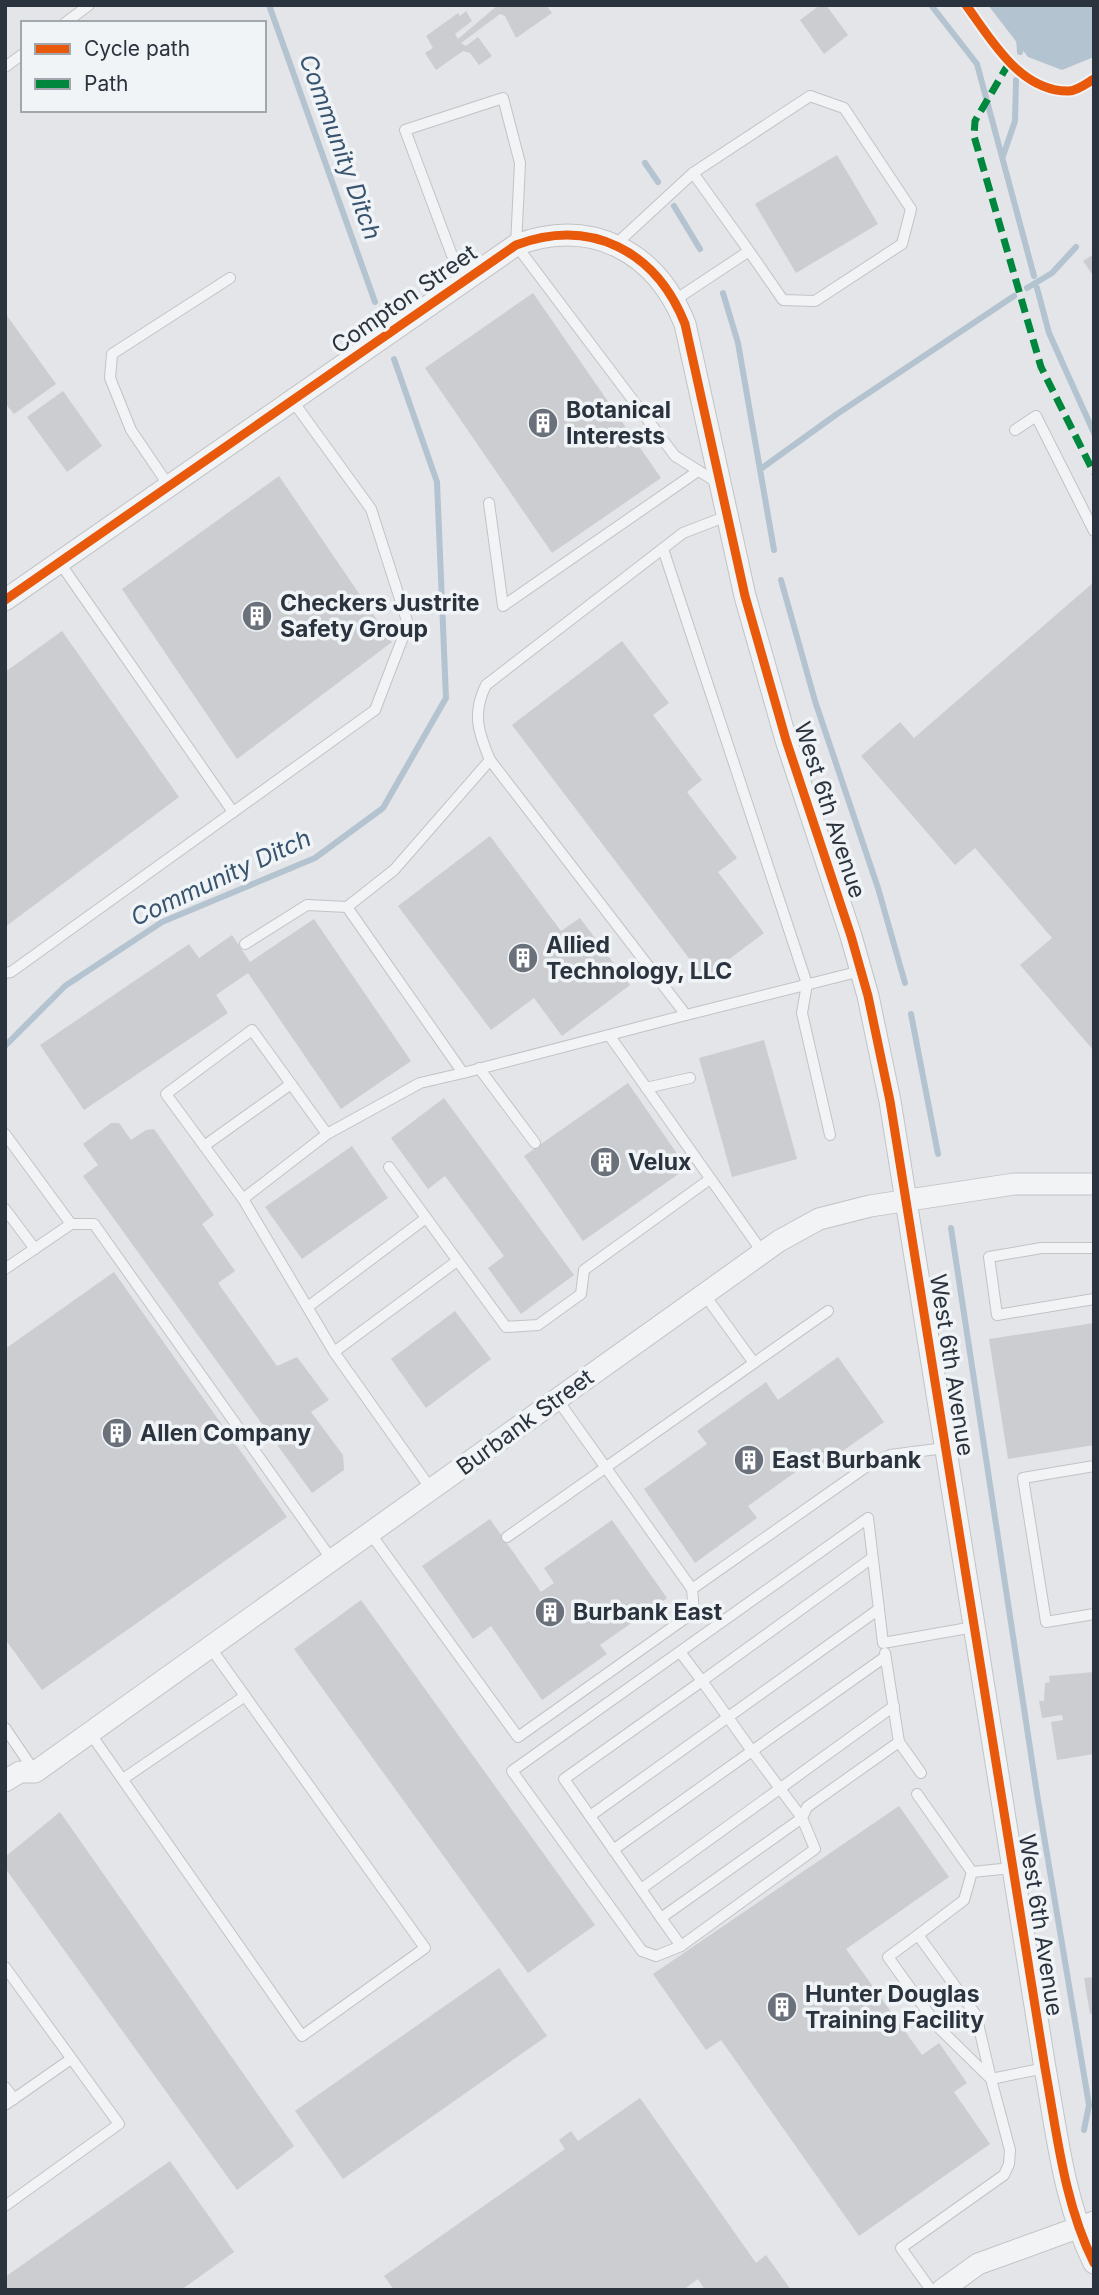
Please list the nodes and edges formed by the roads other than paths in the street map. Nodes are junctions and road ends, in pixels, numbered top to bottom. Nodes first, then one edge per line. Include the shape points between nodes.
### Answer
1 (89, 5) edge
2 (68, 21) edge
3 (21, 55) edge
4 (5, 66) edge
5 (694, 173) junction
6 (516, 245) junction
7 (615, 245) junction
8 (749, 251) junction
9 (230, 278) dead end
10 (462, 282) junction
11 (676, 300) junction
12 (292, 400) junction
13 (1015, 430) dead end
14 (698, 471) junction
15 (720, 485) junction
16 (169, 486) junction
17 (489, 503) dead end
18 (727, 516) junction
19 (1094, 531) edge
20 (663, 549) junction
21 (60, 563) junction
22 (5, 600) edge
23 (490, 760) junction
24 (233, 812) junction
25 (347, 907) junction
26 (245, 944) dead end
27 (861, 971) junction
28 (5, 973) edge
29 (807, 984) junction
30 (686, 1015) junction
31 (609, 1035) junction
32 (479, 1068) junction
33 (463, 1073) junction
34 (690, 1078) dead end
35 (291, 1084) junction
36 (646, 1088) junction
37 (5, 1134) edge
38 (327, 1134) junction
39 (830, 1135) dead end
40 (535, 1143) dead end
41 (204, 1146) junction
42 (389, 1167) dead end
43 (710, 1179) junction
44 (1094, 1184) edge
45 (243, 1199) junction
46 (906, 1201) junction
47 (5, 1209) edge
48 (426, 1218) junction
49 (71, 1224) junction
50 (1094, 1248) edge
51 (34, 1249) junction
52 (762, 1253) junction
53 (457, 1261) junction
54 (5, 1269) edge
55 (704, 1294) junction
56 (1094, 1299) edge
57 (309, 1306) junction
58 (828, 1311) dead end
59 (334, 1352) junction
60 (754, 1363) junction
61 (557, 1399) junction
62 (946, 1448) junction
63 (1094, 1466) edge
64 (606, 1468) junction
65 (431, 1489) junction
66 (370, 1532) junction
67 (508, 1537) dead end
68 (872, 1558) junction
69 (332, 1560) junction
70 (692, 1589) junction
71 (879, 1609) junction
72 (1094, 1614) edge
73 (974, 1627) junction
74 (883, 1643) junction
75 (210, 1647) junction
76 (680, 1652) junction
77 (886, 1657) junction
78 (702, 1681) junction
79 (245, 1696) junction
80 (894, 1706) junction
81 (728, 1718) junction
82 (5, 1728) edge
83 (90, 1732) junction
84 (899, 1742) junction
85 (752, 1751) junction
86 (35, 1772) junction
87 (921, 1773) dead end
88 (123, 1779) junction
89 (5, 1782) edge
90 (780, 1789) junction
91 (917, 1794) dead end
92 (590, 1816) junction
93 (802, 1818) junction
94 (613, 1850) junction
95 (1012, 1868) junction
96 (972, 1872) junction
97 (640, 1889) junction
98 (661, 1918) junction
99 (918, 1935) junction
100 (681, 1946) junction
101 (5, 1967) edge
102 (71, 2059) junction
103 (1045, 2068) junction
104 (991, 2079) junction
105 (5, 2087) edge
106 (10, 2102) edge
107 (5, 2206) edge
108 (1086, 2225) edge
109 (1094, 2263) edge
110 (931, 2290) edge
111 (942, 2290) edge

1 - 2 lane
3 - 4 lane
5 - 7 lane
5 - 8 lane
5 - 8 lane via 810,96 844,108 911,209 902,244 815,301 783,300
6 - 7 street, Compton Street via 563,234
6 - 10 street, Compton Street
6 - 10 lane via 520,163 503,98 405,130
6 - 14 lane via 675,456
7 - 11 street, Compton Street via 636,257
8 - 11 lane
9 - 16 lane via 112,354 110,378 131,430
10 - 12 street, Compton Street
11 - 15 street, Compton Street
12 - 16 street, Compton Street
12 - 24 lane via 371,509 408,624 375,710
13 - 19 lane via 1036,416
14 - 15 lane
14 - 17 lane via 503,607
15 - 18 street, West 6th Avenue
16 - 21 street, Compton Street
18 - 20 lane via 683,533
18 - 27 street, West 6th Avenue via 786,740
20 - 23 lane via 486,685 476,719
20 - 29 lane
21 - 22 street, Compton Street
21 - 24 lane
23 - 25 lane via 394,870
23 - 30 lane
24 - 28 lane
25 - 26 lane via 307,905
25 - 33 lane
27 - 29 lane
27 - 46 street, West 6th Avenue
29 - 30 lane
29 - 39 lane via 802,1013
30 - 31 lane
31 - 32 lane
31 - 36 lane
32 - 33 lane
32 - 40 lane
33 - 38 lane via 420,1083
34 - 36 lane
35 - 38 lane
35 - 41 lane
35 - 41 lane via 252,1030 166,1094
36 - 43 lane
37 - 49 lane
38 - 45 lane
41 - 45 lane
42 - 48 lane
43 - 52 lane
43 - 53 lane via 584,1270 581,1294 538,1325 506,1327
44 - 46 street, Burbank Street via 1014,1184
45 - 57 lane
46 - 52 street, Burbank Street via 827,1216
46 - 62 street, West 6th Avenue
47 - 51 lane
48 - 53 lane
48 - 57 lane
49 - 51 lane
49 - 69 lane via 93,1224
50 - 56 lane via 1041,1248 989,1257 997,1315
51 - 54 lane
52 - 55 street, Burbank Street
53 - 59 lane
55 - 60 lane
55 - 61 street, Burbank Street
57 - 59 lane
58 - 60 lane
59 - 65 lane
60 - 64 lane
61 - 64 lane
61 - 65 street, Burbank Street
62 - 70 lane via 890,1455 873,1462
62 - 73 street, West 6th Avenue
63 - 72 lane via 1023,1478 1046,1622
64 - 67 lane
64 - 70 lane
65 - 66 street, Burbank Street
66 - 69 street, Burbank Street
66 - 70 lane via 518,1737 694,1612
68 - 71 lane
68 - 76 lane via 868,1518
68 - 78 lane
69 - 75 street, Burbank Street
71 - 74 lane
71 - 81 lane
73 - 74 lane
73 - 95 street, West 6th Avenue
74 - 77 lane
75 - 79 lane
75 - 83 street, Burbank Street
76 - 78 lane
76 - 100 lane via 512,1771 642,1951 656,1955
77 - 80 lane
77 - 85 lane
78 - 81 lane
78 - 92 lane via 564,1779
79 - 88 lane
79 - 88 lane via 425,1948 302,2036
80 - 84 lane
80 - 90 lane
81 - 85 lane
81 - 92 lane
82 - 86 lane
83 - 86 street, Burbank Street
83 - 88 lane
84 - 87 lane
84 - 93 lane via 807,1807
85 - 90 lane
85 - 94 lane
86 - 89 street, Burbank Street via 20,1772
90 - 93 lane
90 - 97 lane
91 - 96 lane
92 - 94 lane
93 - 98 lane
93 - 100 lane via 815,1849
94 - 97 lane
95 - 96 lane
95 - 103 street, West 6th Avenue
96 - 99 lane via 964,1900
97 - 98 lane
98 - 100 lane
99 - 104 lane via 976,2015
99 - 104 lane via 888,1957 939,2028
101 - 102 lane
102 - 106 lane
102 - 107 lane via 119,2124
103 - 104 lane
103 - 108 street, West 6th Avenue via 1068,2190
104 - 110 lane via 1010,2150 1009,2164 1004,2175 901,2248
105 - 106 lane
108 - 109 street, West 6th Avenue
108 - 111 street via 978,2264

